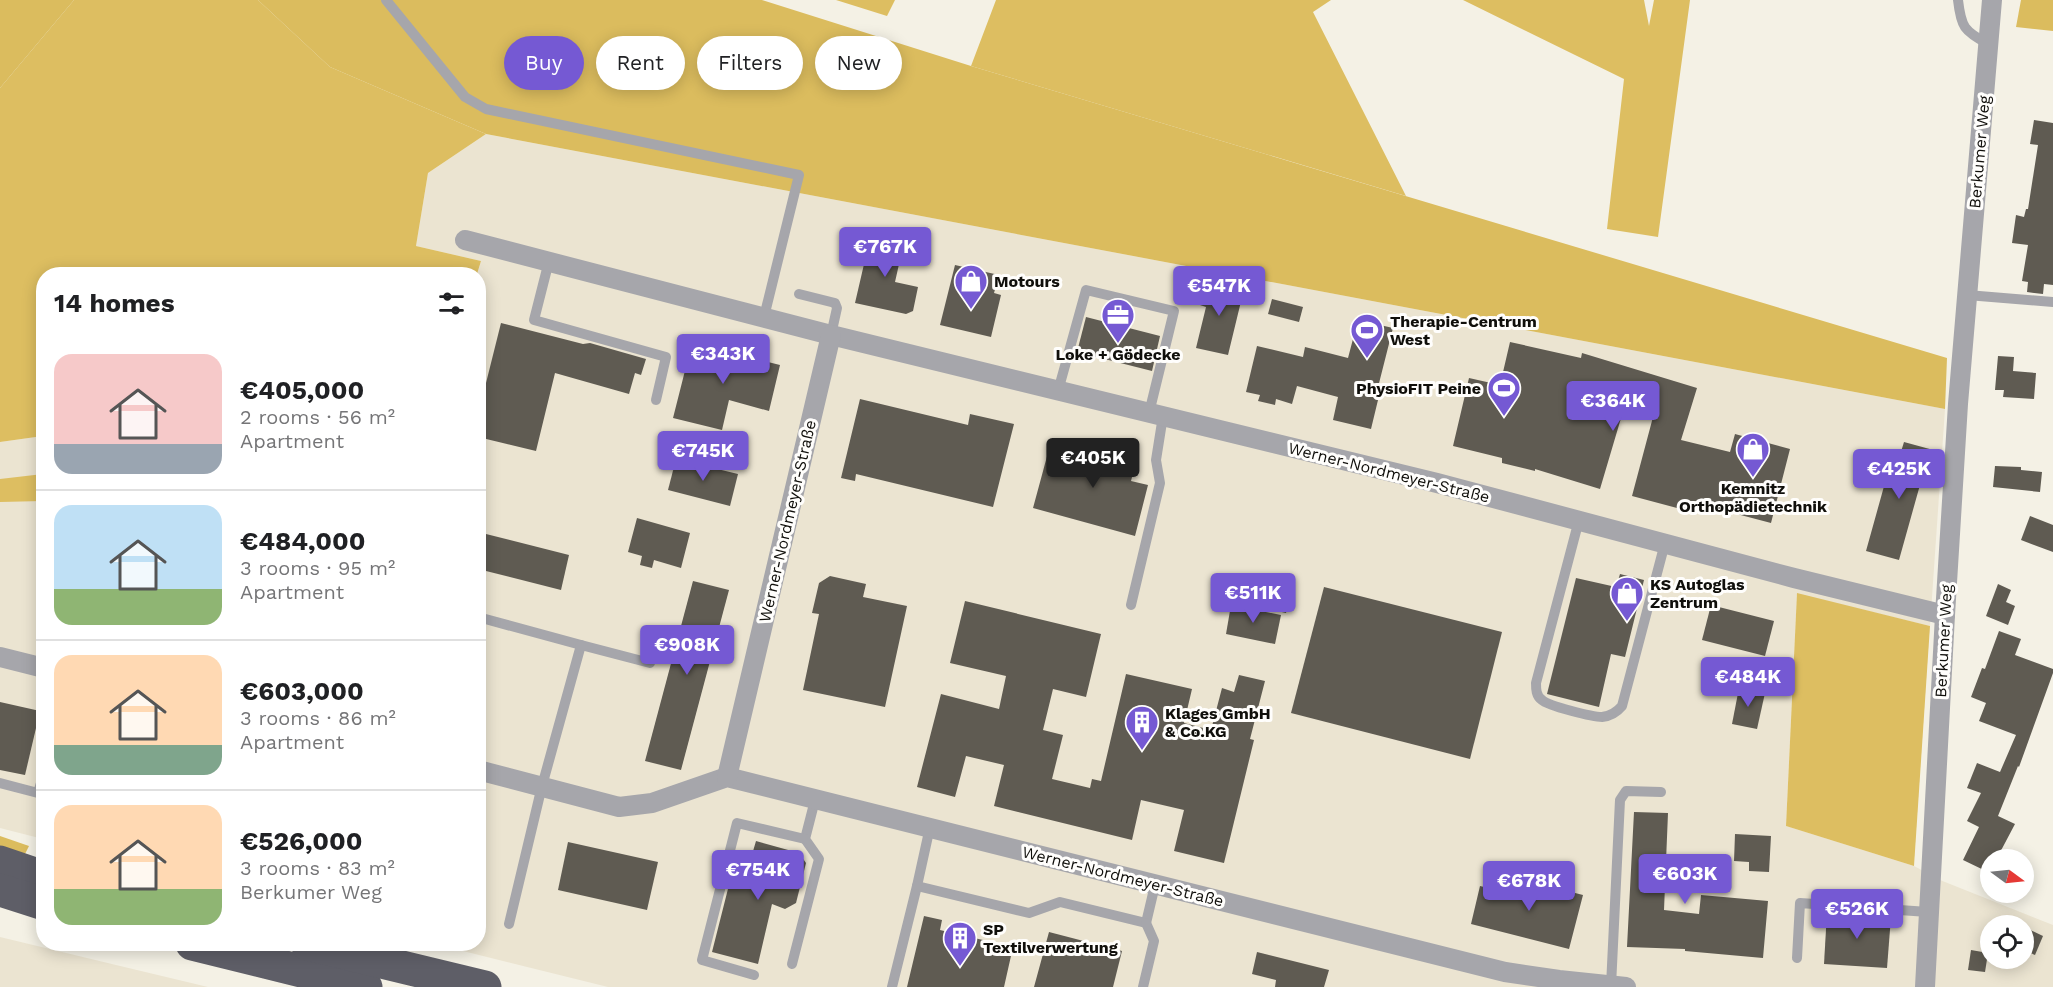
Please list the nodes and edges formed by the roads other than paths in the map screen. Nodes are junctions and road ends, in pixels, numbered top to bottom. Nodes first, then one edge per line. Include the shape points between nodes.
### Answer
1 (386, 0) edge
2 (1958, 0) edge
3 (1992, 0) edge
4 (1988, 44) junction
5 (465, 240) dead end
6 (549, 261) junction
7 (800, 294) dead end
8 (1967, 295) junction
9 (2053, 302) edge
10 (764, 317) junction
11 (831, 335) junction
12 (1058, 391) junction
13 (656, 400) dead end
14 (1156, 415) junction
15 (1580, 520) junction
16 (1665, 543) junction
17 (1131, 605) dead end
18 (1945, 615) junction
19 (486, 619) edge
20 (581, 645) junction
21 (0, 657) edge
22 (650, 663) dead end
23 (36, 666) edge
24 (486, 772) edge
25 (727, 777) junction
26 (0, 783) edge
27 (542, 786) junction
28 (36, 792) edge
29 (1661, 792) dead end
30 (815, 800) junction
31 (930, 828) junction
32 (805, 838) junction
33 (0, 862) edge
34 (36, 874) edge
35 (1155, 885) junction
36 (917, 886) junction
37 (0, 890) edge
38 (36, 901) edge
39 (1928, 912) junction
40 (1146, 923) junction
41 (510, 924) dead end
42 (220, 951) edge
43 (336, 951) edge
44 (1797, 957) dead end
45 (792, 964) dead end
46 (754, 975) dead end
47 (1618, 986) edge
48 (366, 987) edge
49 (485, 987) edge
50 (892, 987) edge
51 (1143, 987) edge
52 (1925, 987) edge

1 - 10 lane via 465,97 486,109 799,175
2 - 4 lane via 1960,21 1971,35
3 - 4 street, Berkumer Weg
4 - 8 street, Berkumer Weg
5 - 6 street, Werner-Nordmeyer-Straße
6 - 10 street, Werner-Nordmeyer-Straße
6 - 13 lane via 534,320 666,357
7 - 11 lane via 835,303
8 - 9 lane
8 - 18 street, Berkumer Weg
10 - 11 street, Werner-Nordmeyer-Straße
11 - 12 street, Werner-Nordmeyer-Straße
11 - 25 street, Werner-Nordmeyer-Straße
12 - 14 street, Werner-Nordmeyer-Straße
12 - 14 lane via 1086,290 1174,311
14 - 15 street, Werner-Nordmeyer-Straße
14 - 17 lane via 1160,483
15 - 16 street, Werner-Nordmeyer-Straße
15 - 16 lane via 1536,683 1541,700 1551,705 1601,717 1622,706
16 - 18 street, Werner-Nordmeyer-Straße
18 - 39 street, Berkumer Weg
19 - 20 lane
20 - 22 lane
20 - 27 lane
21 - 23 street
24 - 27 street
25 - 27 street via 652,803 620,807
25 - 30 street, Werner-Nordmeyer-Straße
26 - 28 lane
27 - 41 lane
29 - 47 lane via 1626,791 1620,800
30 - 31 street, Werner-Nordmeyer-Straße
30 - 32 lane
31 - 35 street, Werner-Nordmeyer-Straße
31 - 36 lane
32 - 45 lane via 819,859
32 - 46 lane via 737,823 702,960
33 - 34 highway
35 - 40 lane
35 - 47 street, Werner-Nordmeyer-Straße via 1505,972
36 - 40 lane via 1029,913 1060,902
36 - 50 lane
37 - 38 highway
39 - 44 lane via 1800,903
39 - 52 street, Berkumer Weg
40 - 51 lane via 1154,941
42 - 48 highway
43 - 49 highway

